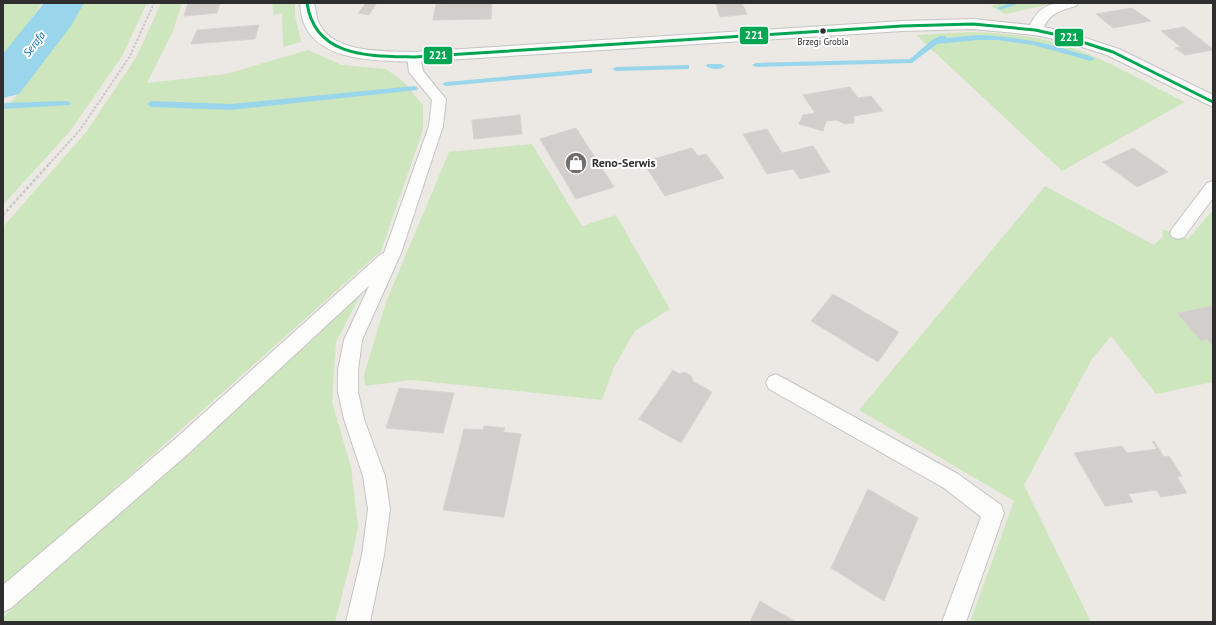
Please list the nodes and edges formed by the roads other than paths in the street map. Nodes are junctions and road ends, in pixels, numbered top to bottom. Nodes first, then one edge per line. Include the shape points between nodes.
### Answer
1 (307, 3) edge
2 (1071, 3) edge
3 (1035, 30) junction
4 (414, 57) junction
5 (1213, 102) edge
6 (1213, 187) edge
7 (1178, 233) dead end
8 (393, 253) junction
9 (776, 383) dead end
10 (3, 600) edge
11 (358, 622) edge
12 (954, 622) edge

1 - 4 street via 312,26 329,44 353,53
2 - 3 street via 1052,8 1040,17
3 - 4 street via 973,24 902,26
3 - 5 street via 1113,52
4 - 8 lane via 416,72 439,99 439,107 436,126
6 - 7 lane
8 - 10 lane via 182,446
8 - 11 lane via 353,340 348,370 349,399 374,476 379,509 373,555
9 - 12 lane via 951,481 993,513

